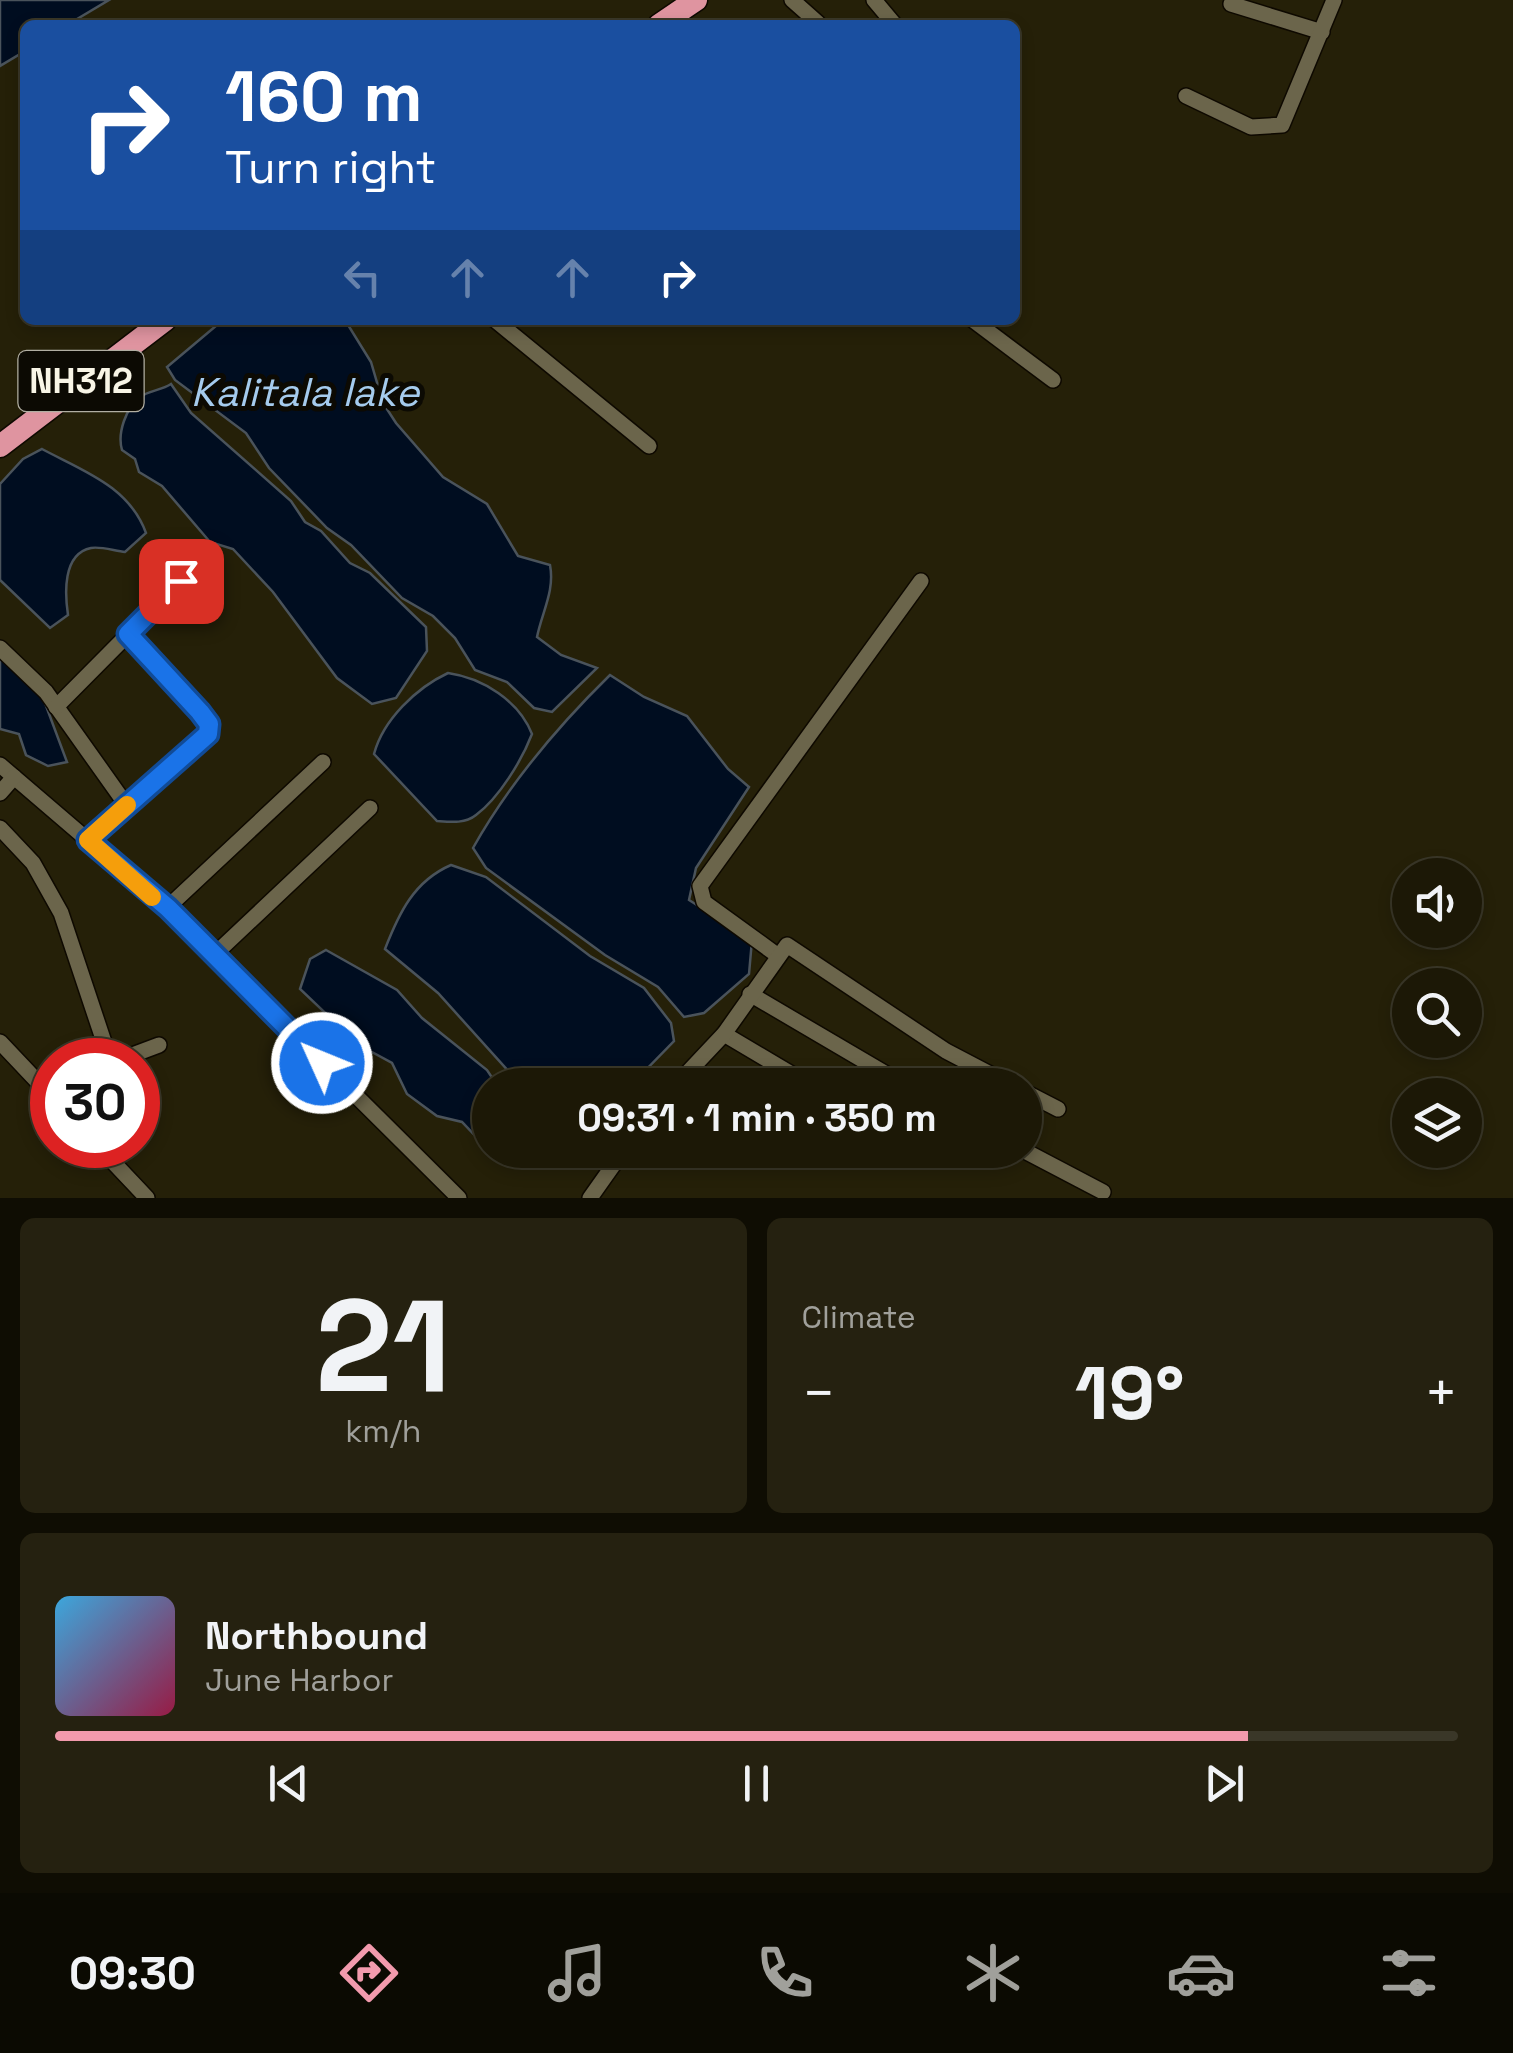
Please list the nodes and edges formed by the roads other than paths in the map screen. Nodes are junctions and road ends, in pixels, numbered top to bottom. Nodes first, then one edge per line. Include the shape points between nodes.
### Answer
1 (696, 0) edge
2 (792, 0) edge
3 (874, 0) edge
4 (1334, 0) edge
5 (1231, 4) dead end
6 (667, 20) edge
7 (814, 20) edge
8 (891, 20) edge
9 (1322, 32) junction
10 (1186, 96) dead end
11 (158, 325) edge
12 (501, 325) edge
13 (979, 325) edge
14 (1052, 380) dead end
15 (0, 446) edge
16 (649, 446) dead end
17 (181, 581) dead end
18 (920, 581) dead end
19 (128, 634) junction
20 (0, 648) edge
21 (56, 707) junction
22 (323, 762) dead end
23 (0, 765) edge
24 (14, 777) junction
25 (0, 793) edge
26 (127, 806) junction
27 (370, 808) dead end
28 (0, 828) edge
29 (88, 840) junction
30 (168, 908) junction
31 (777, 955) junction
32 (212, 956) junction
33 (750, 994) junction
34 (724, 1034) junction
35 (103, 1038) edge
36 (0, 1042) edge
37 (692, 1068) edge
38 (781, 1068) edge
39 (876, 1068) edge
40 (978, 1068) edge
41 (30, 1071) edge
42 (1042, 1101) edge
43 (1058, 1109) dead end
44 (1042, 1160) edge
45 (118, 1168) edge
46 (611, 1168) edge
47 (1102, 1192) dead end
48 (146, 1198) edge
49 (459, 1198) edge
50 (590, 1198) edge

1 - 6 highway
2 - 7 street
3 - 8 street
4 - 9 street
5 - 9 street
9 - 10 street via 1282,125 1252,127
11 - 15 highway, NH312
12 - 16 street
13 - 14 street
17 - 19 street
18 - 31 street via 700,886 704,902
19 - 21 street
19 - 26 street via 209,724 198,746
20 - 21 street
21 - 26 street
22 - 30 street
23 - 24 street
24 - 25 street
24 - 29 street
26 - 29 street
27 - 32 street
28 - 35 street via 32,863 61,913
29 - 30 street
30 - 32 street
31 - 33 street
31 - 40 street via 792,946
32 - 49 street
33 - 34 street
33 - 39 street
34 - 37 street
34 - 38 street
36 - 41 street
42 - 43 street
44 - 47 street
45 - 48 street
46 - 50 street

